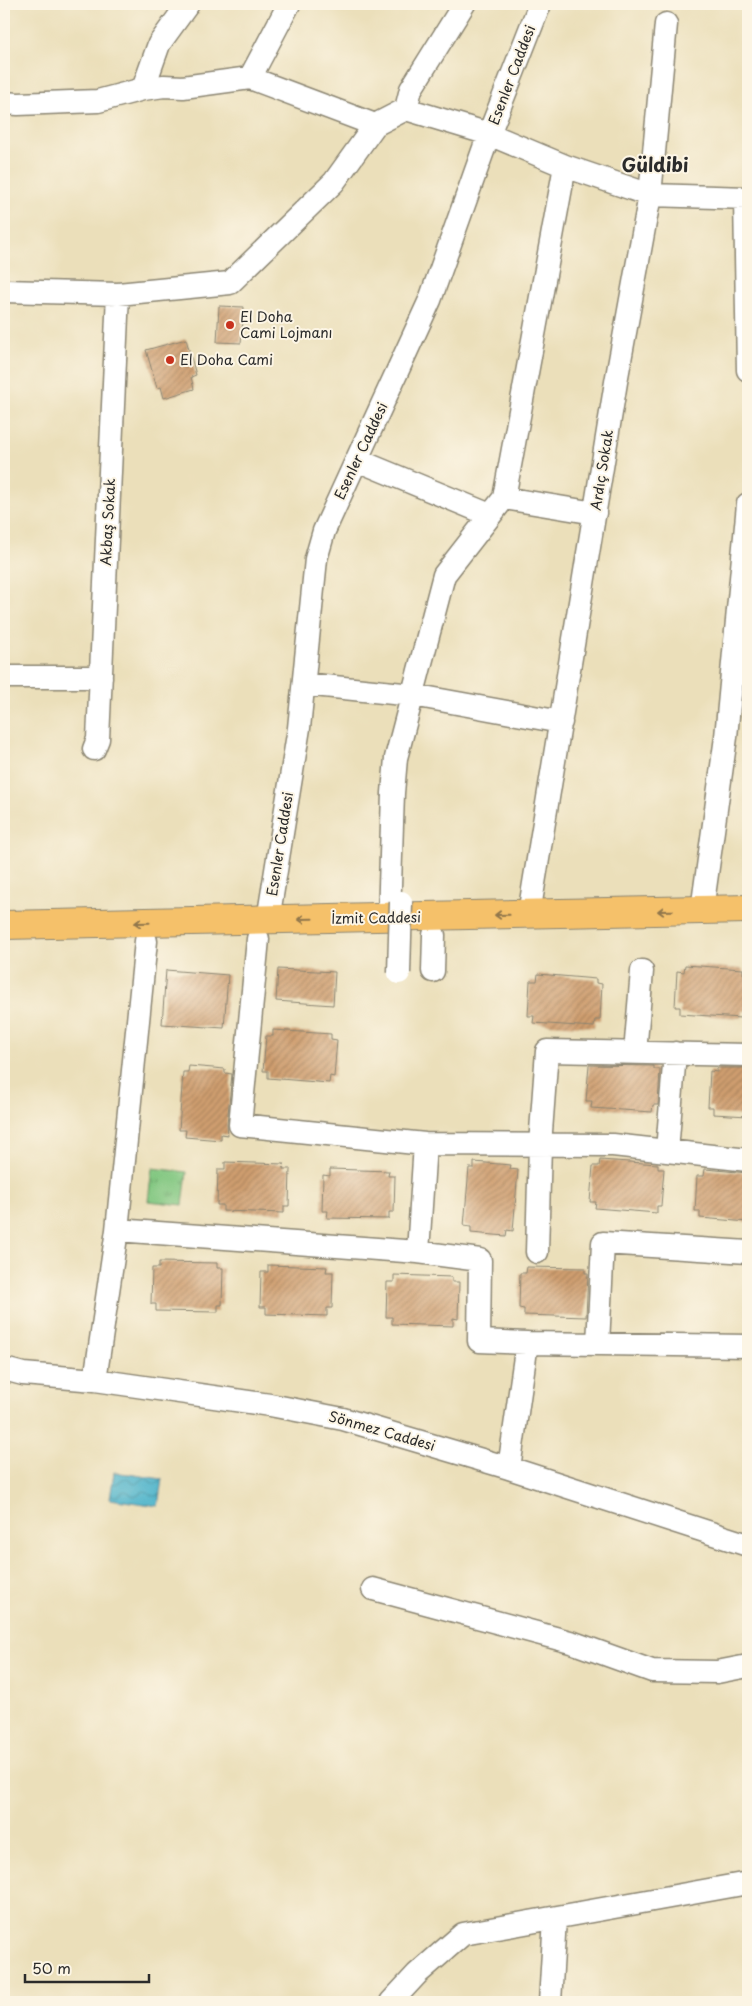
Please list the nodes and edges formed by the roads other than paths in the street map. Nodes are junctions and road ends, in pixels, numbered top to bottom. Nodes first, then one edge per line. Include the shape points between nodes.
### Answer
1 (188, 4) edge
2 (289, 4) edge
3 (464, 4) edge
4 (540, 4) edge
5 (666, 24) dead end
6 (250, 78) junction
7 (143, 88) junction
8 (4, 103) edge
9 (406, 110) junction
10 (374, 125) junction
11 (489, 134) junction
12 (565, 166) junction
13 (650, 196) junction
14 (746, 198) edge
15 (4, 291) edge
16 (118, 294) junction
17 (748, 370) edge
18 (357, 460) junction
19 (748, 504) edge
20 (497, 506) junction
21 (595, 513) junction
22 (743, 621) edge
23 (101, 677) junction
24 (4, 678) edge
25 (304, 684) junction
26 (413, 695) junction
27 (560, 722) junction
28 (94, 749) dead end
29 (748, 909) edge
30 (395, 910) junction
31 (702, 910) junction
32 (529, 914) junction
33 (4, 925) edge
34 (748, 928) edge
35 (263, 930) junction
36 (434, 935) junction
37 (146, 941) junction
38 (4, 944) edge
39 (433, 971) dead end
40 (642, 971) dead end
41 (399, 973) dead end
42 (635, 1053) junction
43 (675, 1053) junction
44 (748, 1055) edge
45 (425, 1144) junction
46 (540, 1145) junction
47 (667, 1151) junction
48 (748, 1160) edge
49 (117, 1230) junction
50 (418, 1252) junction
51 (537, 1252) dead end
52 (748, 1252) edge
53 (527, 1343) junction
54 (598, 1344) junction
55 (748, 1346) edge
56 (4, 1369) edge
57 (95, 1380) junction
58 (509, 1468) junction
59 (748, 1545) edge
60 (373, 1589) dead end
61 (748, 1666) edge
62 (748, 1884) edge
63 (555, 1918) junction
64 (390, 2002) edge
65 (550, 2002) edge

1 - 7 street via 159,44
2 - 6 street
3 - 9 street via 411,89
4 - 11 street, Esenler Caddesi
5 - 13 street, Ardıç Sokak
6 - 7 street via 183,87
6 - 10 street
7 - 8 street via 98,101
9 - 10 street
9 - 11 street
10 - 16 street via 334,182 230,283
11 - 12 street
11 - 18 street, Esenler Caddesi via 430,300
12 - 13 street
12 - 20 street
13 - 14 street
13 - 21 street, Ardıç Sokak
14 - 17 street
15 - 16 street
16 - 23 street, Akbaş Sokak
18 - 20 street
18 - 25 street, Esenler Caddesi via 324,531 316,558
19 - 22 street
20 - 21 street
20 - 26 street via 444,576
21 - 27 street, Ardıç Sokak
22 - 31 street
23 - 24 street
23 - 28 street, Akbaş Sokak via 98,739
25 - 26 street
25 - 35 street, Esenler Caddesi
26 - 27 street
26 - 30 street via 396,758 399,850
27 - 32 street, Ardıç Sokak
29 - 31 main road, İzmit Caddesi
32 -> 30 main road, İzmit Caddesi
30 -> 35 main road, İzmit Caddesi
30 - 41 street, bridge
31 -> 32 main road, İzmit Caddesi
35 -> 33 main road, İzmit Caddesi
34 - 36 main road, İzmit Caddesi
35 - 36 main road, İzmit Caddesi
35 - 37 main road, İzmit Caddesi
35 - 45 street, Esenler Caddesi via 240,1125
36 - 39 street
37 - 38 main road, İzmit Caddesi
37 - 49 street
40 - 42 street
42 - 43 street
42 - 46 street via 547,1051
43 - 44 street
43 - 47 street
45 - 46 street
45 - 50 street
46 - 47 street
46 - 51 street
47 - 48 street
49 - 50 street
49 - 57 street
50 - 53 street via 480,1260 479,1341
52 - 54 street via 603,1243
53 - 54 street
53 - 58 street
54 - 55 street
56 - 57 street, Sönmez Caddesi via 23,1374
57 - 58 street, Sönmez Caddesi via 343,1419
58 - 59 street, Sönmez Caddesi
60 - 61 street via 574,1643 652,1671 717,1672
62 - 63 street
63 - 64 street via 463,1934
63 - 65 street

